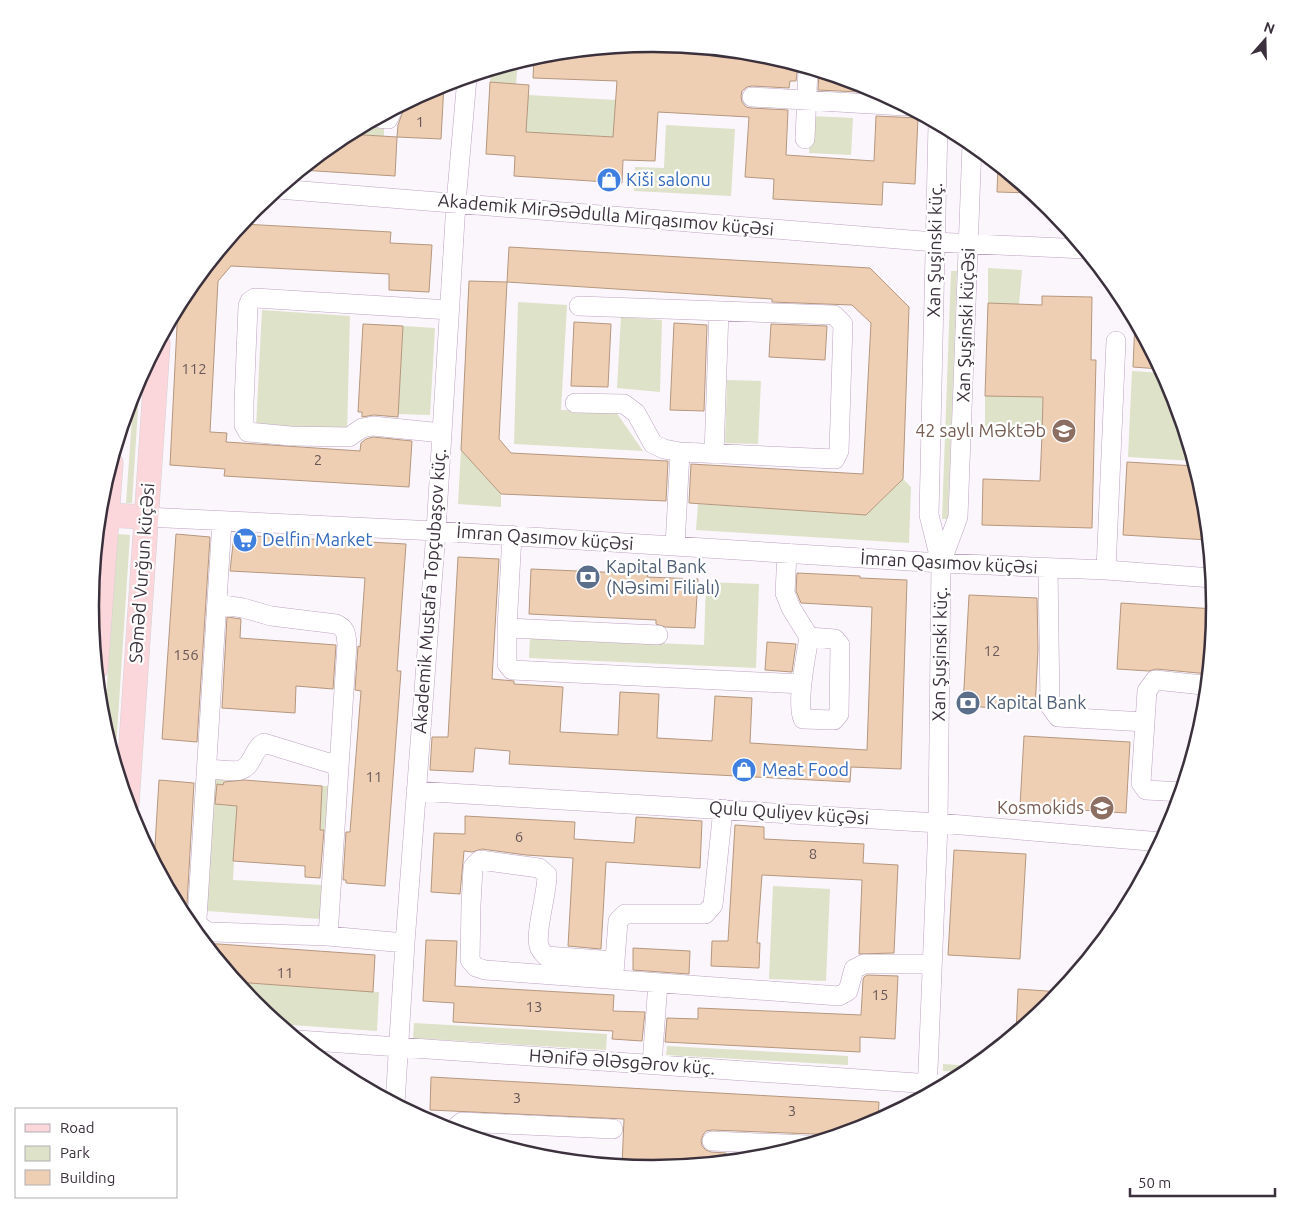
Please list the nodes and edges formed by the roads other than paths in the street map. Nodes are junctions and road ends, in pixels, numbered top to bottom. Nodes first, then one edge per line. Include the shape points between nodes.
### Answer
1 (808, 75) edge
2 (466, 85) edge
3 (752, 97) dead end
4 (807, 100) junction
5 (887, 105) edge
6 (938, 132) edge
7 (806, 139) dead end
8 (972, 154) edge
9 (287, 190) edge
10 (456, 203) junction
11 (934, 242) junction
12 (970, 244) junction
13 (1075, 249) edge
14 (579, 306) dead end
15 (450, 310) junction
16 (719, 311) junction
17 (1116, 342) dead end
18 (157, 359) edge
19 (575, 403) dead end
20 (442, 433) junction
21 (680, 452) junction
22 (714, 454) junction
23 (108, 506) edge
24 (107, 515) junction
25 (146, 517) junction
26 (222, 521) junction
27 (436, 531) junction
28 (512, 535) junction
29 (675, 546) junction
30 (787, 553) junction
31 (941, 563) junction
32 (1048, 568) junction
33 (1106, 570) junction
34 (1205, 577) edge
35 (217, 604) junction
36 (99, 621) edge
37 (507, 628) junction
38 (658, 635) dead end
39 (809, 637) junction
40 (802, 684) junction
41 (1201, 685) edge
42 (1145, 722) junction
43 (339, 766) junction
44 (207, 768) junction
45 (128, 785) edge
46 (416, 791) junction
47 (1174, 792) edge
48 (723, 809) junction
49 (938, 823) junction
50 (1154, 841) edge
51 (197, 922) edge
52 (201, 927) edge
53 (328, 936) junction
54 (405, 943) junction
55 (931, 964) junction
56 (614, 970) junction
57 (658, 983) junction
58 (309, 1041) edge
59 (398, 1048) junction
60 (652, 1064) junction
61 (927, 1087) edge
62 (924, 1089) edge
63 (395, 1097) edge
64 (458, 1125) edge
65 (613, 1129) dead end
66 (712, 1141) dead end
67 (787, 1144) edge

1 - 4 street
2 - 10 street, Akademik Mustafa Topçubaşov küç.
3 - 4 street
4 - 5 street
4 - 7 street
6 - 11 street, Xan Şuşinski küç.
8 - 12 street, Xan Şuşinski küçəsi
9 - 10 street, Akademik Mirəsədulla Mirqasımov küçəsi
10 - 11 street, Akademik Mirəsədulla Mirqasımov küçəsi
10 - 15 street, Akademik Mustafa Topçubaşov küç.
11 - 12 street, Akademik Mirəsədulla Mirqasımov küçəsi
11 - 31 street, Xan Şuşinski küç. via 929,515
12 - 13 street
12 - 31 street, Xan Şuşinski küçəsi via 958,517
14 - 16 street
15 - 20 street, Akademik Mustafa Topçubaşov küç.
15 - 20 street via 255,298 248,306 244,402 244,425 248,432 350,437 362,428 373,426
16 - 22 street
16 - 22 street via 834,315 843,324 840,451 834,459
17 - 33 street
18 - 25 main road, Səməd Vurğun küçəsi
19 - 21 street via 624,404 636,413 653,444
20 - 27 street, Akademik Mustafa Topçubaşov küç.
21 - 22 street
21 - 29 street
23 - 24 main road
24 - 25 main road
24 - 36 main road
25 - 26 street, İmran Qasımov küçəsi
25 - 45 main road, Səməd Vurğun küçəsi
26 - 27 street, İmran Qasımov küçəsi
26 - 35 street
27 - 28 street, İmran Qasımov küçəsi
27 - 46 street, Akademik Mustafa Topçubaşov küç.
28 - 29 street, İmran Qasımov küçəsi
28 - 37 street
29 - 30 street, İmran Qasımov küçəsi
30 - 31 street, İmran Qasımov küçəsi
30 - 39 street via 785,593
31 - 32 street, İmran Qasımov küçəsi
31 - 49 street, Xan Şuşinski küç.
32 - 33 street, İmran Qasımov küçəsi
32 - 42 street via 1050,706 1058,717
33 - 34 street, İmran Qasımov küçəsi
35 - 43 street via 342,627 347,644
35 - 44 street
37 - 38 street
37 - 40 street via 507,664 512,670
39 - 40 street
39 - 40 street via 835,639 840,646 839,714 834,720 803,719
41 - 42 street via 1155,680 1147,691
42 - 47 street via 1141,783 1146,790
43 - 44 street via 264,743 247,766 240,770
43 - 53 street
44 - 51 street
46 - 48 street, Qulu Quliyev küçəsi
46 - 54 street, Akademik Mustafa Topçubaşov küç.
48 - 49 street, Qulu Quliyev küçəsi
48 - 56 street via 713,905 705,914 625,914 618,921
49 - 50 street, Qulu Quliyev küçəsi
49 - 55 street, Xan Şuşinski küç.
52 - 53 street via 208,932
53 - 54 street
54 - 59 street, Akademik Mustafa Topçubaşov küç.
55 - 57 street via 864,964 854,969 848,991 839,996
55 - 61 street, Xan Şuşinski küç.
56 - 56 street via 546,956 540,948 538,938 547,875 539,868 480,860 473,867 470,960 476,968
56 - 57 street
57 - 60 street
58 - 59 street, Hənifə Ələsgərov küç.
59 - 60 street, Hənifə Ələsgərov küç.
59 - 63 street, Akademik Mustafa Topçubaşov küç.
60 - 62 street, Hənifə Ələsgərov küç.
64 - 65 street via 462,1122
66 - 67 street

